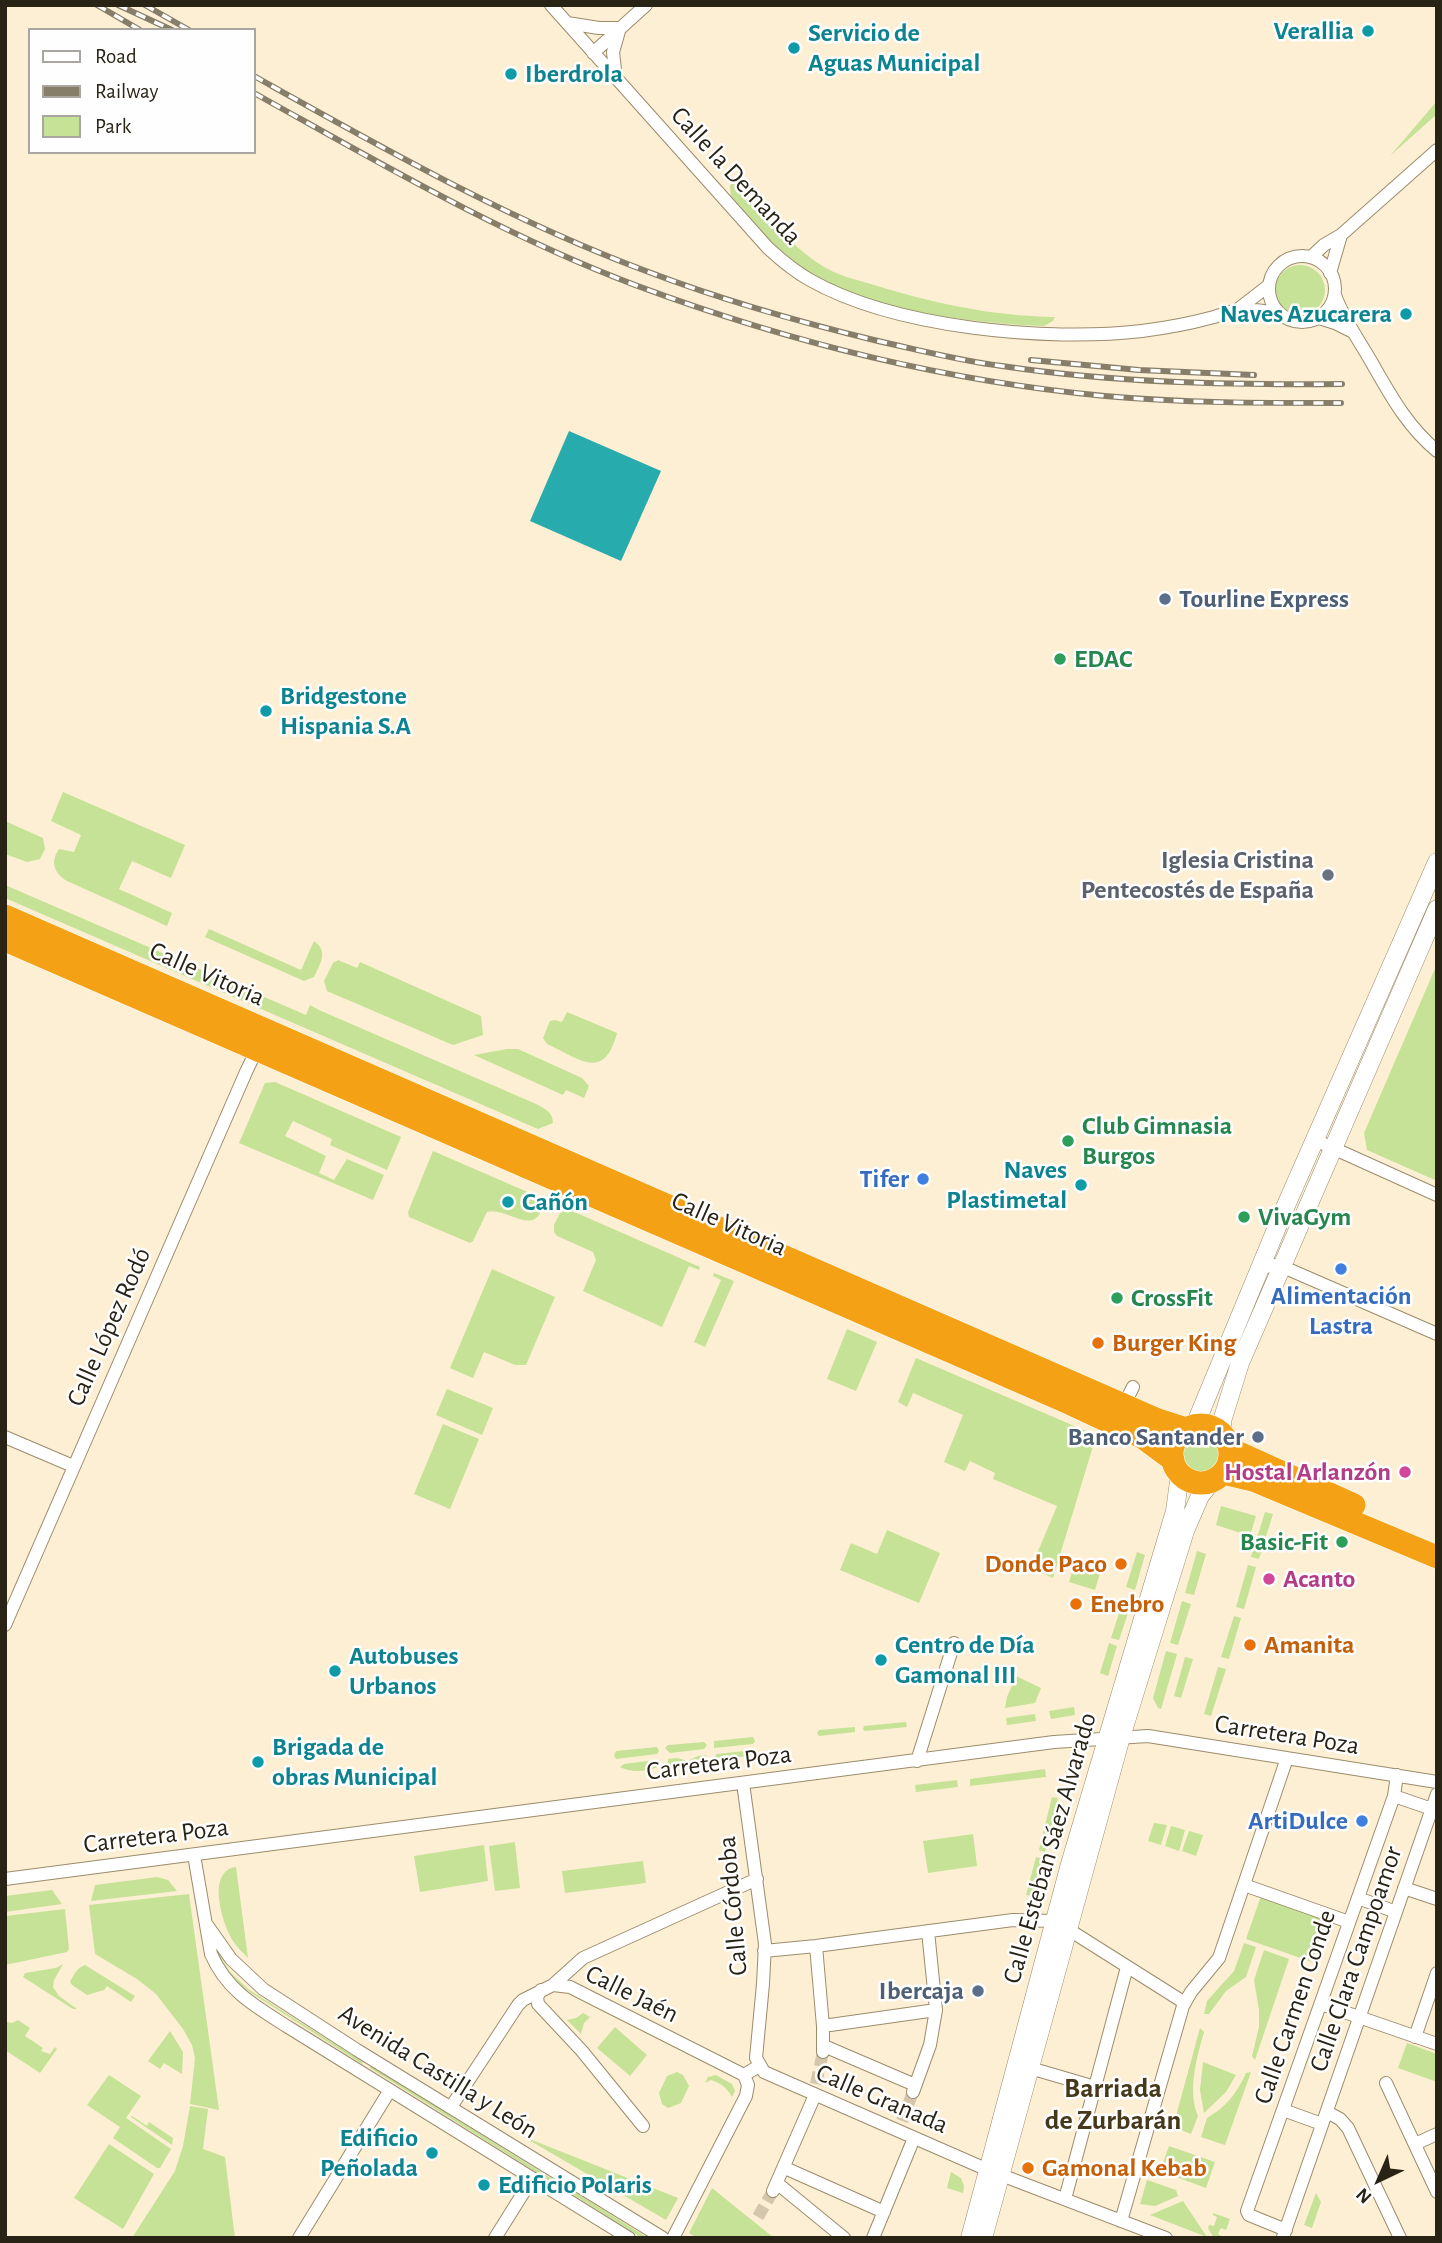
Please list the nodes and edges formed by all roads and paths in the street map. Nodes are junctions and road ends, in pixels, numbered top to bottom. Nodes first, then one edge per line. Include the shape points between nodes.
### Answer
1 (551, 5) edge
2 (646, 5) edge
3 (567, 23) junction
4 (621, 28) junction
5 (593, 52) junction
6 (616, 78) junction
7 (1437, 150) edge
8 (1341, 235) junction
9 (1311, 257) junction
10 (1330, 273) junction
11 (1268, 286) junction
12 (1335, 295) junction
13 (1237, 310) junction
14 (1278, 313) junction
15 (1319, 318) junction
16 (1353, 332) junction
17 (1437, 451) edge
18 (1437, 862) edge
19 (1437, 909) edge
20 (5, 916) edge
21 (5, 940) edge
22 (1410, 948) junction
23 (238, 1018) junction
24 (257, 1049) junction
25 (386, 1082) junction
26 (1315, 1140) junction
27 (1332, 1148) junction
28 (1437, 1195) edge
29 (1281, 1266) junction
30 (1260, 1269) junction
31 (1437, 1334) edge
32 (1191, 1427) junction
33 (5, 1437) edge
34 (1226, 1441) junction
35 (73, 1466) junction
36 (1177, 1467) junction
37 (1218, 1477) junction
38 (1437, 1542) edge
39 (1437, 1557) edge
40 (5, 1625) edge
41 (954, 1643) dead end
42 (1114, 1737) junction
43 (1287, 1758) junction
44 (917, 1761) junction
45 (1397, 1775) junction
46 (1437, 1782) edge
47 (743, 1783) junction
48 (1437, 1794) edge
49 (1394, 1796) junction
50 (1433, 1813) edge
51 (194, 1854) junction
52 (5, 1879) edge
53 (757, 1879) junction
54 (1244, 1885) junction
55 (1404, 1888) junction
56 (1357, 1898) junction
57 (1437, 1899) edge
58 (1396, 1912) junction
59 (1349, 1922) junction
60 (207, 1924) junction
61 (1061, 1925) junction
62 (928, 1931) junction
63 (816, 1946) junction
64 (764, 1951) junction
65 (1127, 1967) junction
66 (1437, 1973) edge
67 (547, 1988) junction
68 (1185, 2003) junction
69 (1321, 2004) junction
70 (936, 2010) junction
71 (1359, 2018) junction
72 (824, 2026) junction
73 (1415, 2037) junction
74 (1437, 2044) edge
75 (759, 2067) junction
76 (1030, 2068) junction
77 (744, 2075) junction
78 (1386, 2083) dead end
79 (1095, 2087) junction
80 (390, 2090) junction
81 (814, 2091) junction
82 (451, 2107) junction
83 (1283, 2109) junction
84 (1325, 2118) junction
85 (643, 2126) dead end
86 (1437, 2134) edge
87 (914, 2138) junction
88 (1415, 2144) junction
89 (785, 2168) junction
90 (994, 2172) junction
91 (532, 2179) junction
92 (1437, 2192) edge
93 (1065, 2199) junction
94 (884, 2211) junction
95 (1121, 2221) junction
96 (1284, 2234) edge
97 (299, 2238) edge
98 (495, 2238) edge
99 (629, 2238) edge
100 (663, 2238) edge
101 (673, 2238) edge
102 (844, 2238) edge
103 (873, 2238) edge
104 (970, 2238) edge
105 (983, 2238) edge
106 (1166, 2238) edge
107 (1400, 2238) edge

1 - 3 street, Calle la Demanda
2 - 4 street
3 - 4 street
3 - 5 street, Calle la Demanda
4 - 5 street
4 - 6 street via 613,52
5 - 6 street, Calle la Demanda
6 - 13 street, Calle la Demanda via 768,248 799,274 845,296 929,320 1033,333 1139,331
7 - 8 street
8 - 9 street
8 - 10 street
9 - 10 street
9 - 11 street via 1286,260 1274,271
10 - 12 street
11 - 13 street, Calle la Demanda
11 - 14 street
12 - 15 street
12 - 16 street
13 - 14 street, Calle la Demanda
14 - 15 street via 1294,322
15 - 16 street
16 - 17 street via 1407,422
18 - 22 main road
19 - 22 main road
20 - 23 highway, Calle Vitoria
21 - 24 highway, Calle Vitoria
22 - 26 main road
22 - 27 main road
23 - 24 highway
23 - 25 highway, Calle Vitoria
24 - 25 street, Calle Vitoria via 267,1043 276,1045 348,1074
24 - 35 street, Calle López Rodó
24 - 36 highway, Calle Vitoria via 1069,1403 1142,1437
25 - 32 highway, Calle Vitoria via 1158,1420
26 - 27 street
26 - 30 main road
27 - 28 street
27 - 29 main road
29 - 30 street
29 - 31 street
29 - 34 main road via 1240,1363 1222,1421
30 - 32 main road via 1204,1409
32 - 34 highway via 1215,1428
32 - 36 highway via 1174,1443
33 - 35 street
34 - 37 highway via 1229,1462
34 - 38 highway via 1275,1471
35 - 40 street, Calle López Rodó
36 - 37 highway via 1195,1482
36 - 42 main road, Calle Esteban Sáez Alvarado via 1175,1511
37 - 39 highway via 1253,1480
37 - 42 main road, Calle Esteban Sáez Alvarado via 1200,1496 1185,1531
41 - 44 street
42 - 43 street, Carretera Poza via 1154,1737
42 - 44 street, Carretera Poza
42 - 61 main road, Calle Esteban Sáez Alvarado
43 - 45 street, Carretera Poza
43 - 54 street
44 - 47 street, Carretera Poza
45 - 46 street, Carretera Poza
45 - 49 street, Calle Carmen Conde
47 - 51 street, Carretera Poza
47 - 53 street, Calle Córdoba
48 - 50 street, Calle Clara Campoamor
49 - 50 street
49 - 56 street, Calle Carmen Conde
50 - 55 street, Calle Clara Campoamor
51 - 52 street, Carretera Poza
51 - 60 street, Avenida Castilla y León
53 - 64 street, Calle Córdoba
53 - 67 street via 583,1958
54 - 59 street
54 - 68 street via 1219,1958
55 - 57 street
55 - 58 street, Calle Clara Campoamor
56 - 58 street
56 - 59 street, Calle Carmen Conde
58 - 71 street, Calle Clara Campoamor
59 - 69 street, Calle Carmen Conde
60 - 80 street, Avenida Castilla y León via 217,1968 238,1993
60 - 82 street, Avenida Castilla y León via 231,1959 263,1989
61 - 62 street via 1013,1920
61 - 65 street
61 - 76 main road, Calle Esteban Sáez Alvarado
61 - 90 main road, Calle Esteban Sáez Alvarado
62 - 63 street
62 - 70 street
63 - 64 street
63 - 72 street
64 - 75 street, Calle Córdoba
65 - 68 street
65 - 79 street
66 - 73 street
67 - 77 street, Calle Jaén via 570,1987
67 - 82 street via 514,2010
67 - 85 street via 537,1997 538,2004
68 - 95 street
69 - 71 street
69 - 83 street, Calle Carmen Conde
70 - 72 street
70 - 72 street via 914,2088 823,2049
71 - 73 street
71 - 84 street, Calle Clara Campoamor
73 - 74 street
75 - 77 street
75 - 81 street, Calle Granada
76 - 79 street
76 - 90 main road, Calle Esteban Sáez Alvarado
77 - 101 street via 746,2096
78 - 88 street
79 - 93 street
80 - 91 street, Avenida Castilla y León
80 - 97 street
81 - 87 street, Calle Granada via 900,2126
81 - 89 street
82 - 100 street, Avenida Castilla y León
83 - 84 street
83 - 96 street, Calle Carmen Conde via 1247,2211
84 - 96 street, Calle Clara Campoamor
84 - 107 street via 1340,2119 1348,2128
86 - 88 street
87 - 90 street, Calle Granada
87 - 94 street
88 - 92 street
89 - 94 street
89 - 102 street via 776,2187
90 - 93 street, Calle Granada
90 - 104 main road, Calle Esteban Sáez Alvarado
90 - 105 main road, Calle Esteban Sáez Alvarado
91 - 98 street
91 - 99 street, Avenida Castilla y León
93 - 95 street, Calle Granada
94 - 103 street
95 - 106 street, Calle Granada

